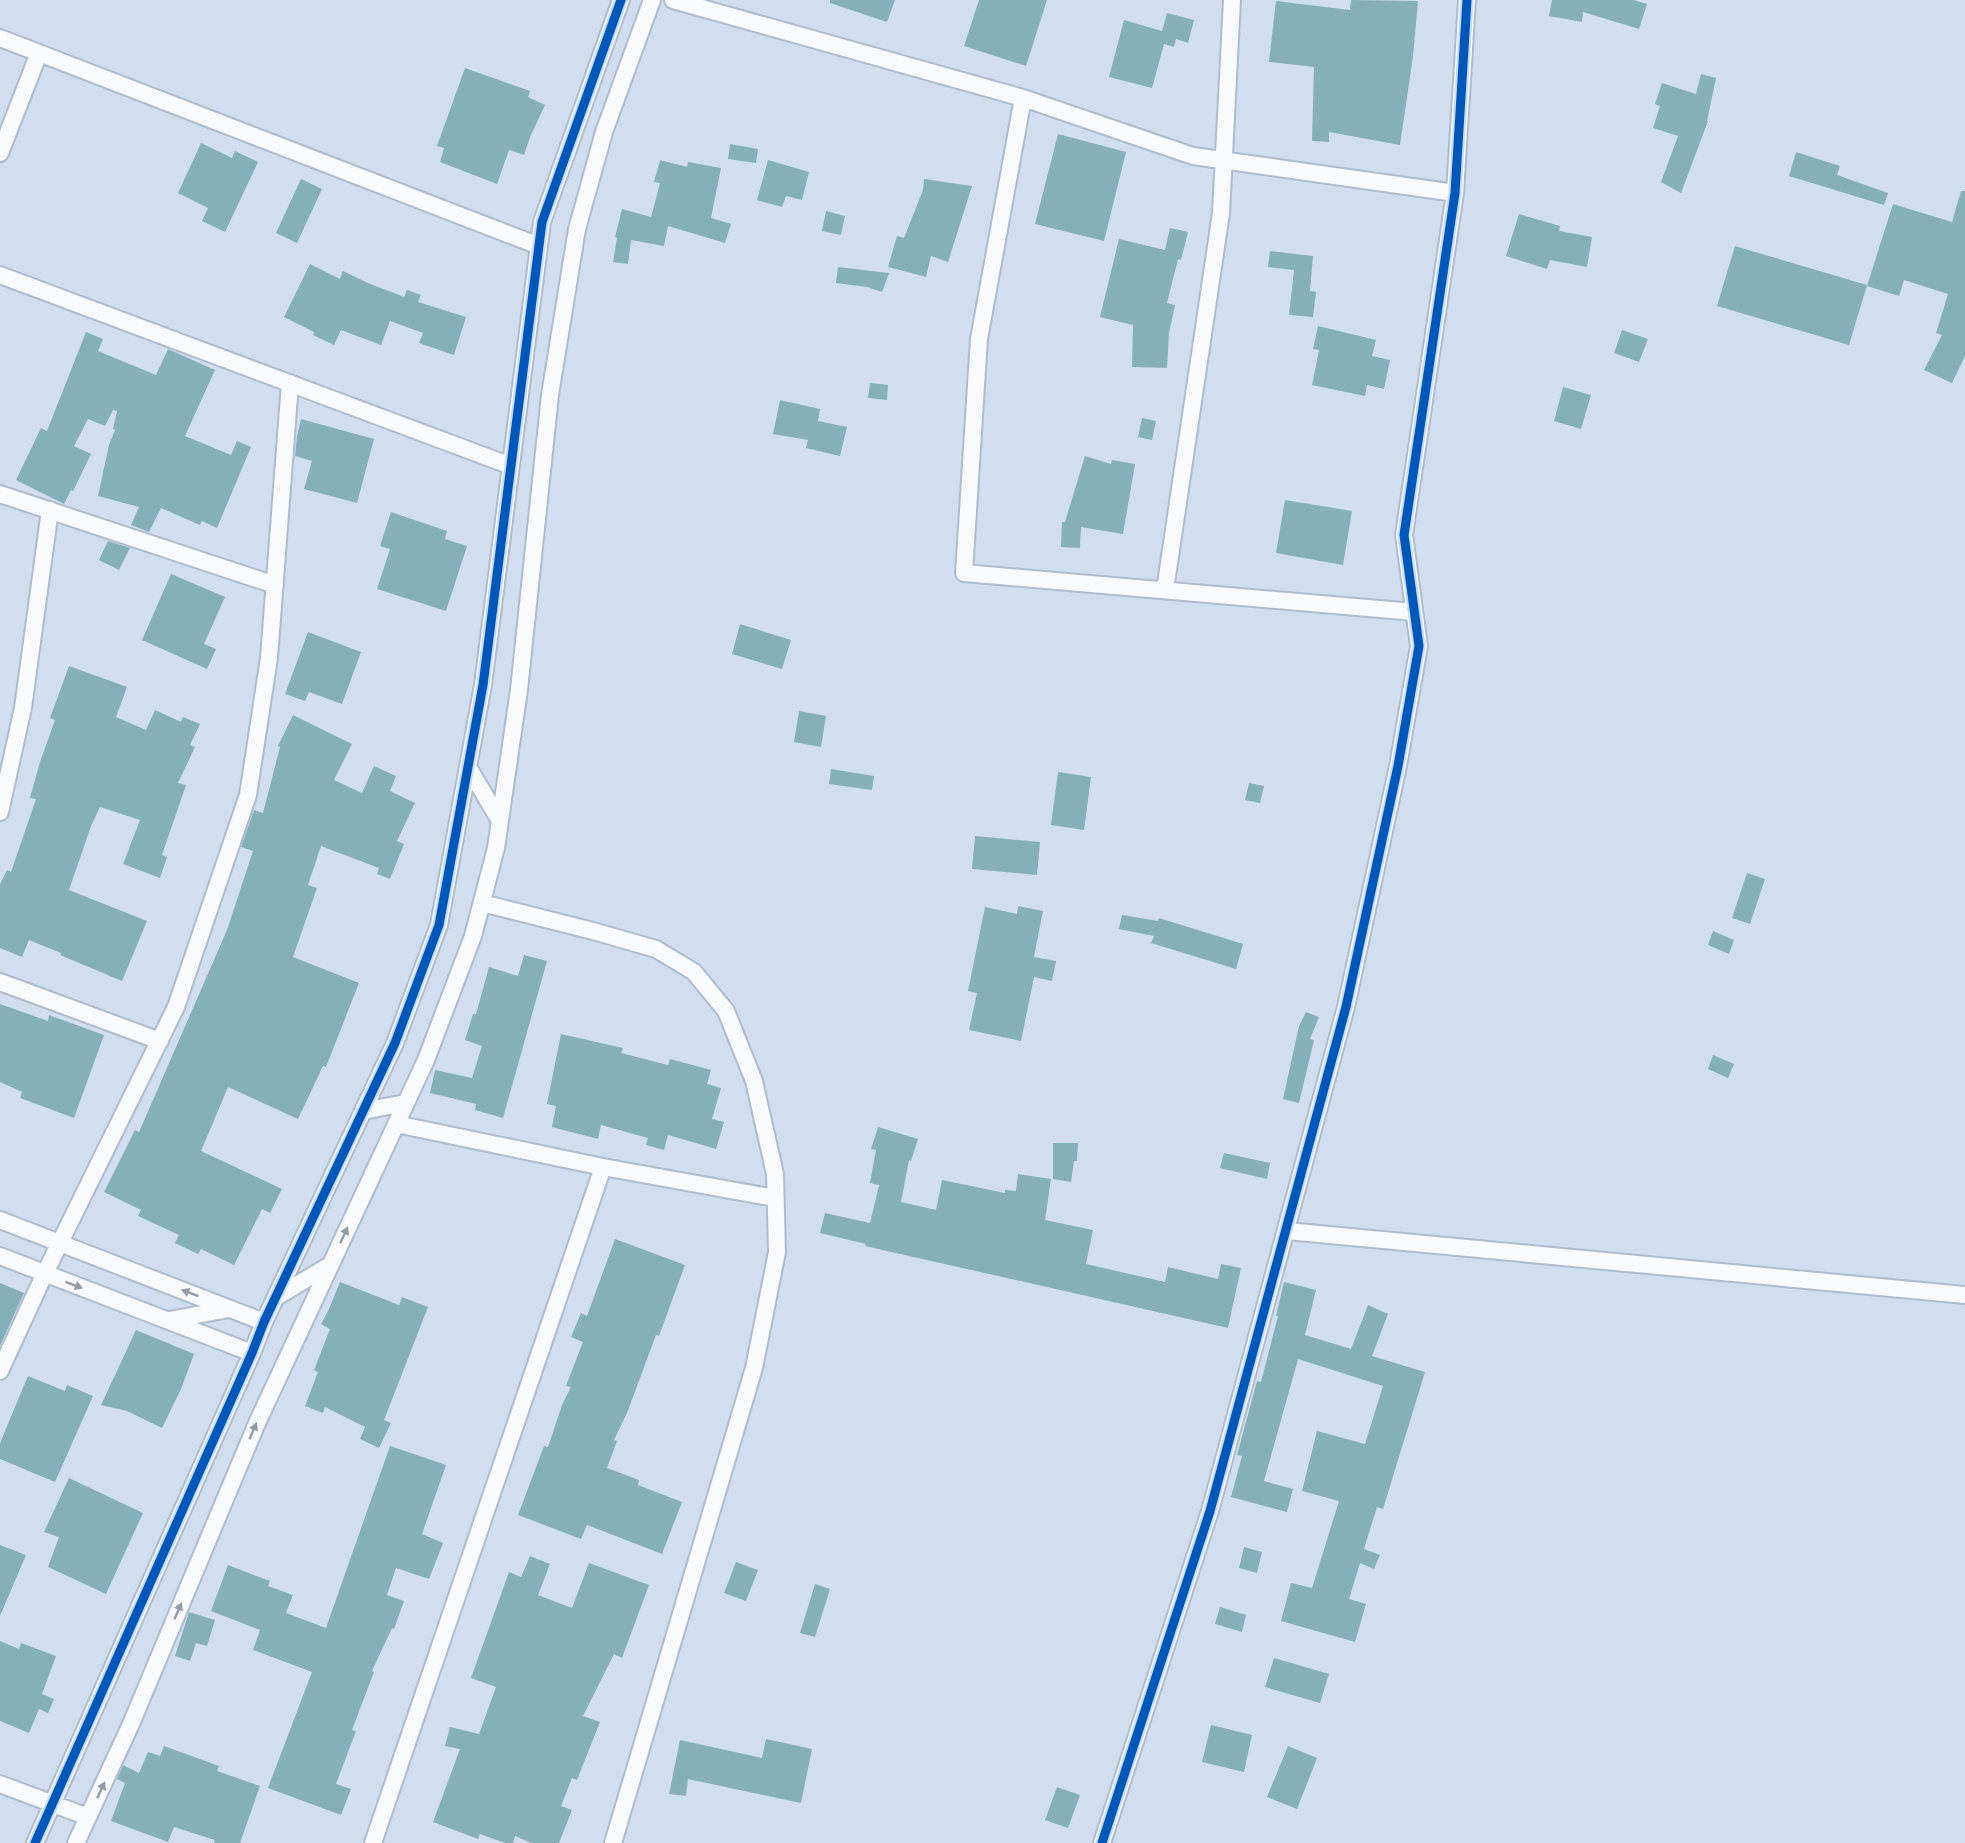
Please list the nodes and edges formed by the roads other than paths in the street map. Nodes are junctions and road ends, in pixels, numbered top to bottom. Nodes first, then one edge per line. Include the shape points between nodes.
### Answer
1 (621, 0) edge
2 (652, 0) edge
3 (673, 0) edge
4 (1232, 0) edge
5 (1467, 0) edge
6 (0, 38) edge
7 (39, 53) junction
8 (1023, 98) junction
9 (0, 153) edge
10 (1223, 160) junction
11 (1455, 193) junction
12 (539, 246) junction
13 (1, 280) edge
14 (290, 383) junction
15 (511, 466) junction
16 (0, 494) edge
17 (50, 510) junction
18 (275, 585) junction
19 (1165, 591) junction
20 (1414, 612) junction
21 (468, 767) junction
22 (0, 812) edge
23 (500, 820) junction
24 (482, 903) junction
25 (0, 982) edge
26 (160, 1041) junction
27 (405, 1104) junction
28 (363, 1111) junction
29 (396, 1124) junction
30 (603, 1167) junction
31 (776, 1198) junction
32 (0, 1220) edge
33 (1287, 1231) junction
34 (61, 1243) junction
35 (0, 1256) edge
36 (330, 1264) junction
37 (45, 1274) junction
38 (1965, 1295) edge
39 (275, 1299) junction
40 (230, 1309) junction
41 (168, 1321) junction
42 (264, 1322) junction
43 (252, 1353) junction
44 (0, 1371) edge
45 (0, 1784) edge
46 (52, 1804) junction
47 (88, 1817) junction
48 (35, 1843) edge
49 (76, 1843) edge
50 (373, 1843) edge
51 (613, 1843) edge
52 (1102, 1843) edge

1 - 12 street via 542,222
2 - 23 street via 604,132 577,230 550,395 519,690
3 - 8 street
4 - 10 street
5 - 11 street
6 - 7 street
7 - 9 street
7 - 12 street
8 - 10 street via 1193,156
8 - 19 street via 978,339 964,573
10 - 11 street
10 - 19 street via 1221,213
11 - 20 street via 1404,535
12 - 15 street
13 - 14 street
14 - 15 street
14 - 18 street
15 - 21 street via 483,685
16 - 17 street
17 - 18 street
17 - 22 street via 23,708
18 - 26 street via 269,658 248,795 176,1007
19 - 20 street
20 - 33 street via 1419,646 1398,766 1346,1006
21 - 23 street
21 - 28 street via 439,925 395,1042
23 - 24 street
24 - 27 street via 426,1060
24 - 31 street via 656,950 694,972 726,1011 754,1081 775,1174
25 - 26 street
26 - 34 street
27 - 28 street
27 - 29 street
28 - 39 street
29 - 30 street
36 -> 29 street
30 - 31 street
30 - 50 street
31 - 51 street via 777,1252 754,1368
32 - 34 street
33 - 38 street
33 - 52 street via 1210,1511
34 - 37 street
40 -> 34 street
35 - 37 street
36 - 39 street
47 -> 36 street via 257,1423
37 -> 41 street
37 - 44 street
39 - 42 street
40 - 41 street
40 - 42 street
41 - 43 street
42 - 43 street
43 - 46 street
45 - 46 street
46 - 47 street
46 - 48 street
47 - 49 street

